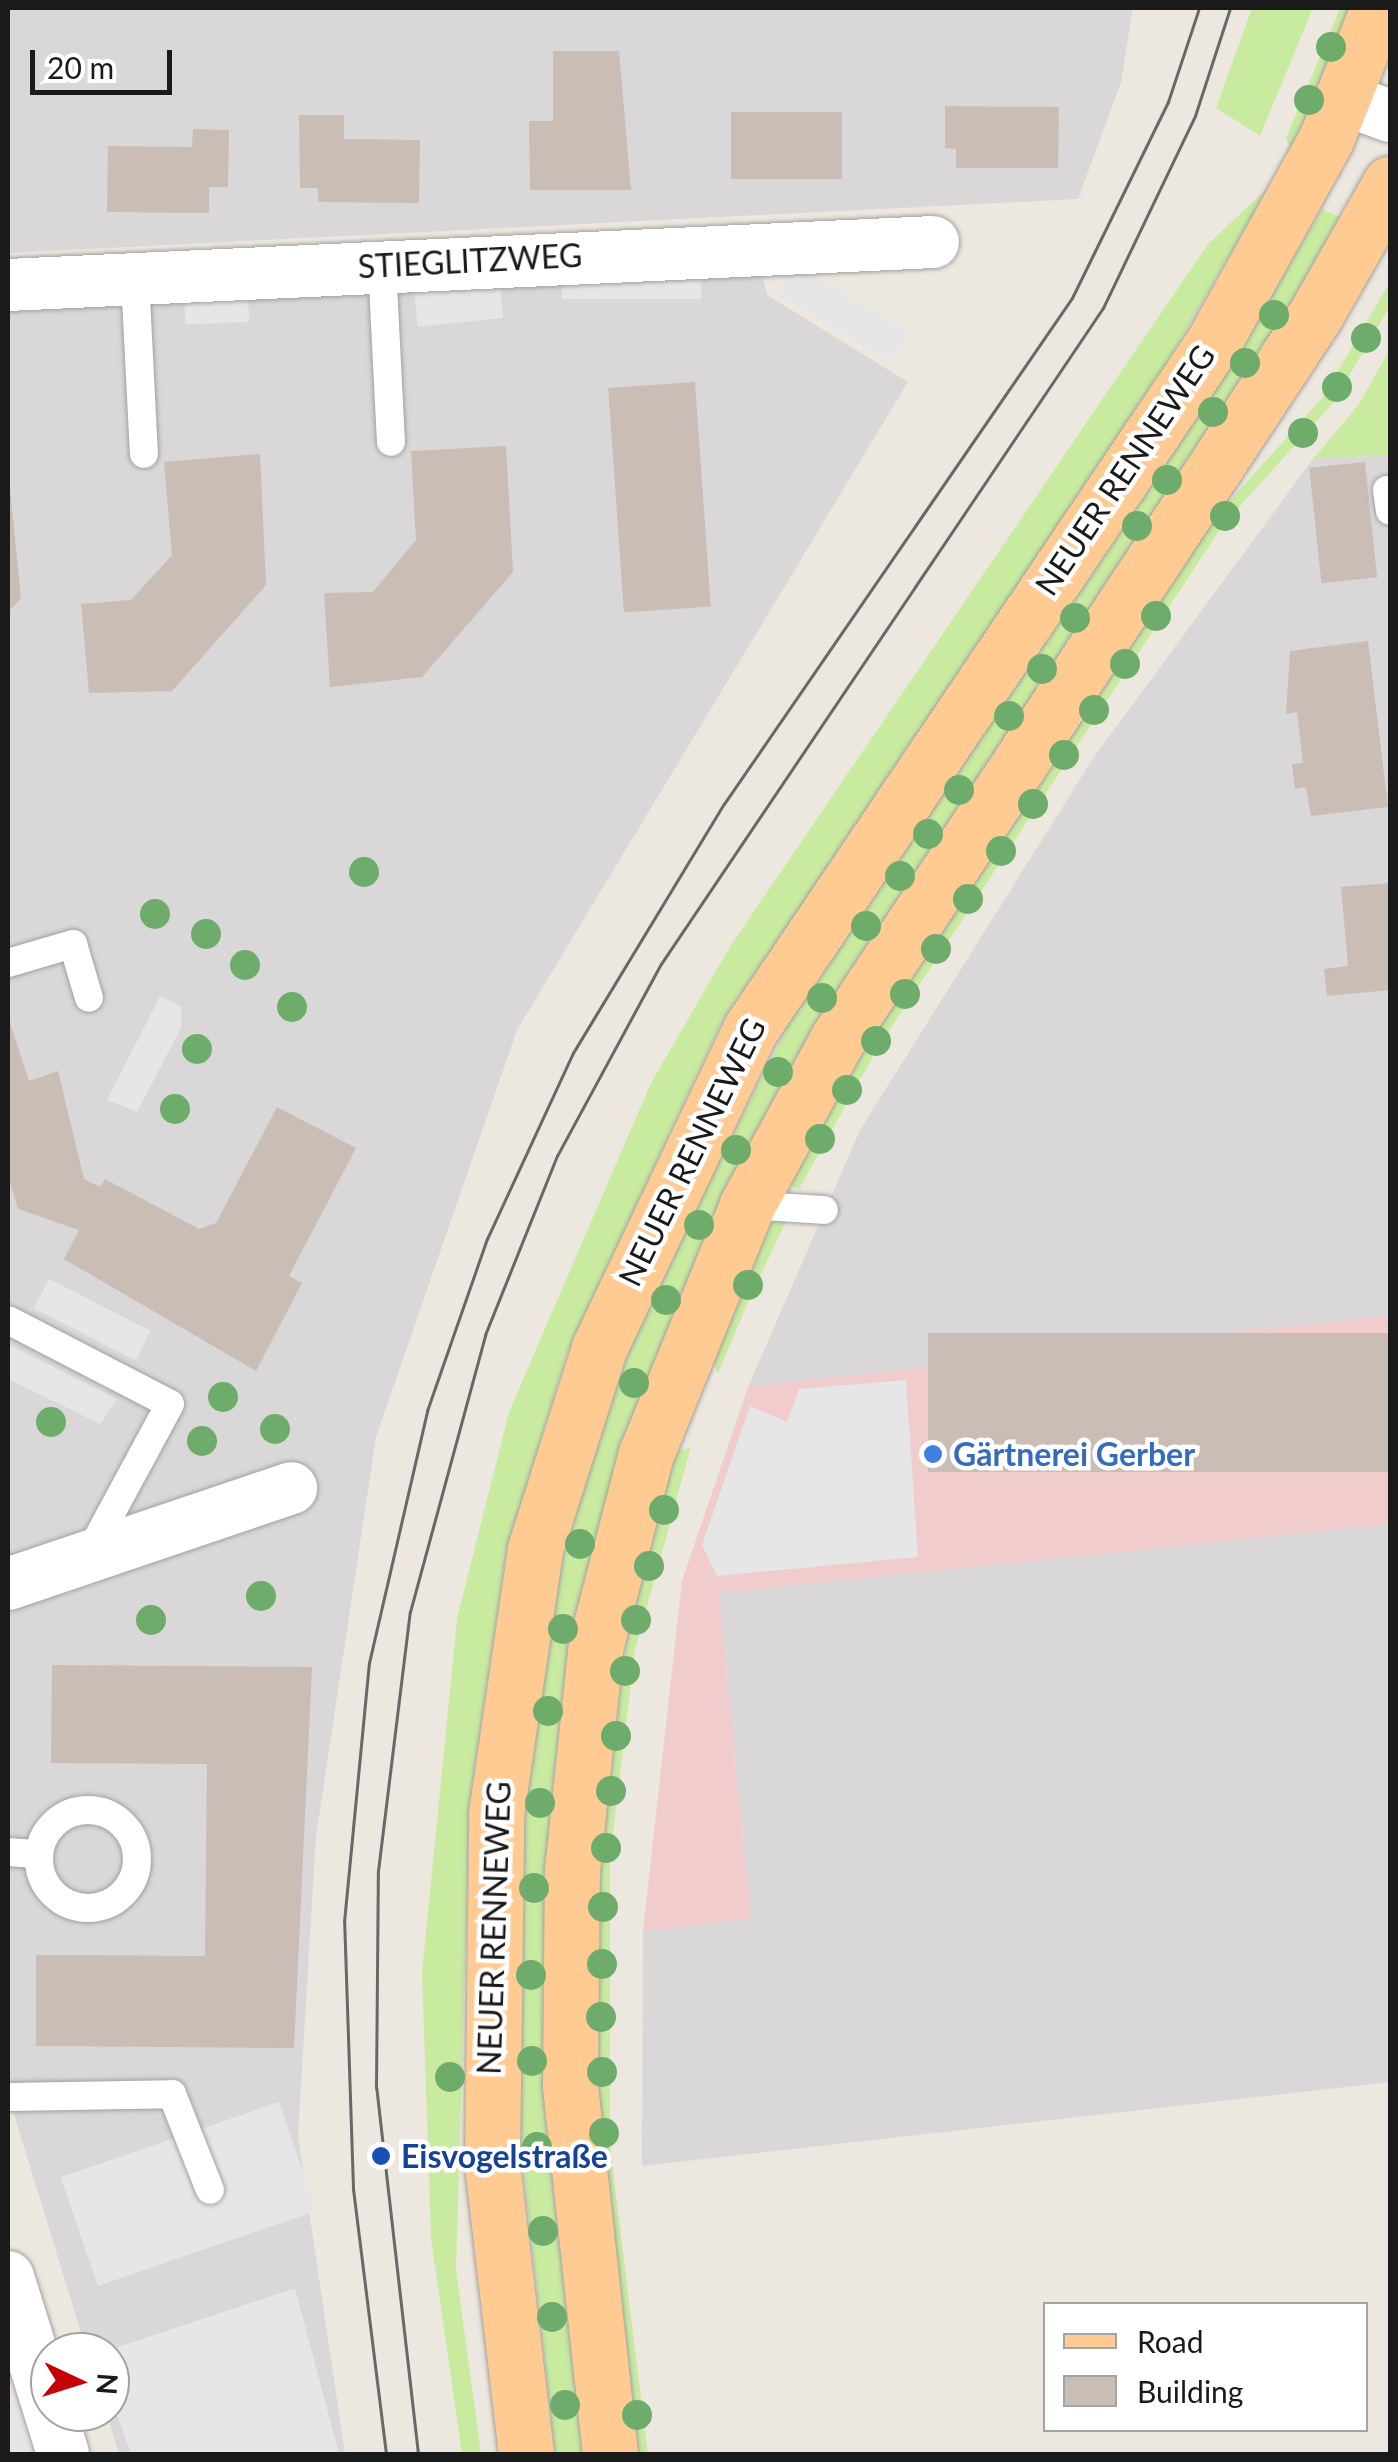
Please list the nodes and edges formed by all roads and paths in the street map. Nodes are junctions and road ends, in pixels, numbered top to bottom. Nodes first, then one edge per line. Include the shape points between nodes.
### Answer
1 (1378, 8) edge
2 (1367, 108) edge
3 (1390, 184) edge
4 (932, 242) dead end
5 (382, 266) junction
6 (135, 278) junction
7 (8, 285) edge
8 (392, 442) dead end
9 (144, 454) dead end
10 (8, 962) edge
11 (89, 998) dead end
12 (747, 1205) junction
13 (824, 1210) dead end
14 (8, 1320) edge
15 (291, 1488) dead end
16 (86, 1558) junction
17 (8, 1584) edge
18 (8, 1852) edge
19 (40, 1854) dead end
20 (8, 2096) edge
21 (210, 2190) dead end
22 (8, 2278) edge
23 (63, 2454) edge
24 (526, 2454) edge
25 (610, 2454) edge

1 - 2 main road, NEUER RENNEWEG
2 - 24 main road, NEUER RENNEWEG via 750,1030 667,1188 581,1400 522,1611 493,1861 492,2165
3 - 12 main road via 1316,314 886,962
4 - 5 street, STIEGLITZWEG
5 - 6 street, STIEGLITZWEG
5 - 8 lane
6 - 7 street, STIEGLITZWEG
6 - 9 lane
10 - 11 lane via 73,944
12 - 13 lane
12 - 25 main road via 630,1507 581,1746 570,2086
14 - 16 lane via 170,1404
15 - 16 street
16 - 17 street
18 - 19 lane
20 - 21 lane via 172,2094
22 - 23 street

